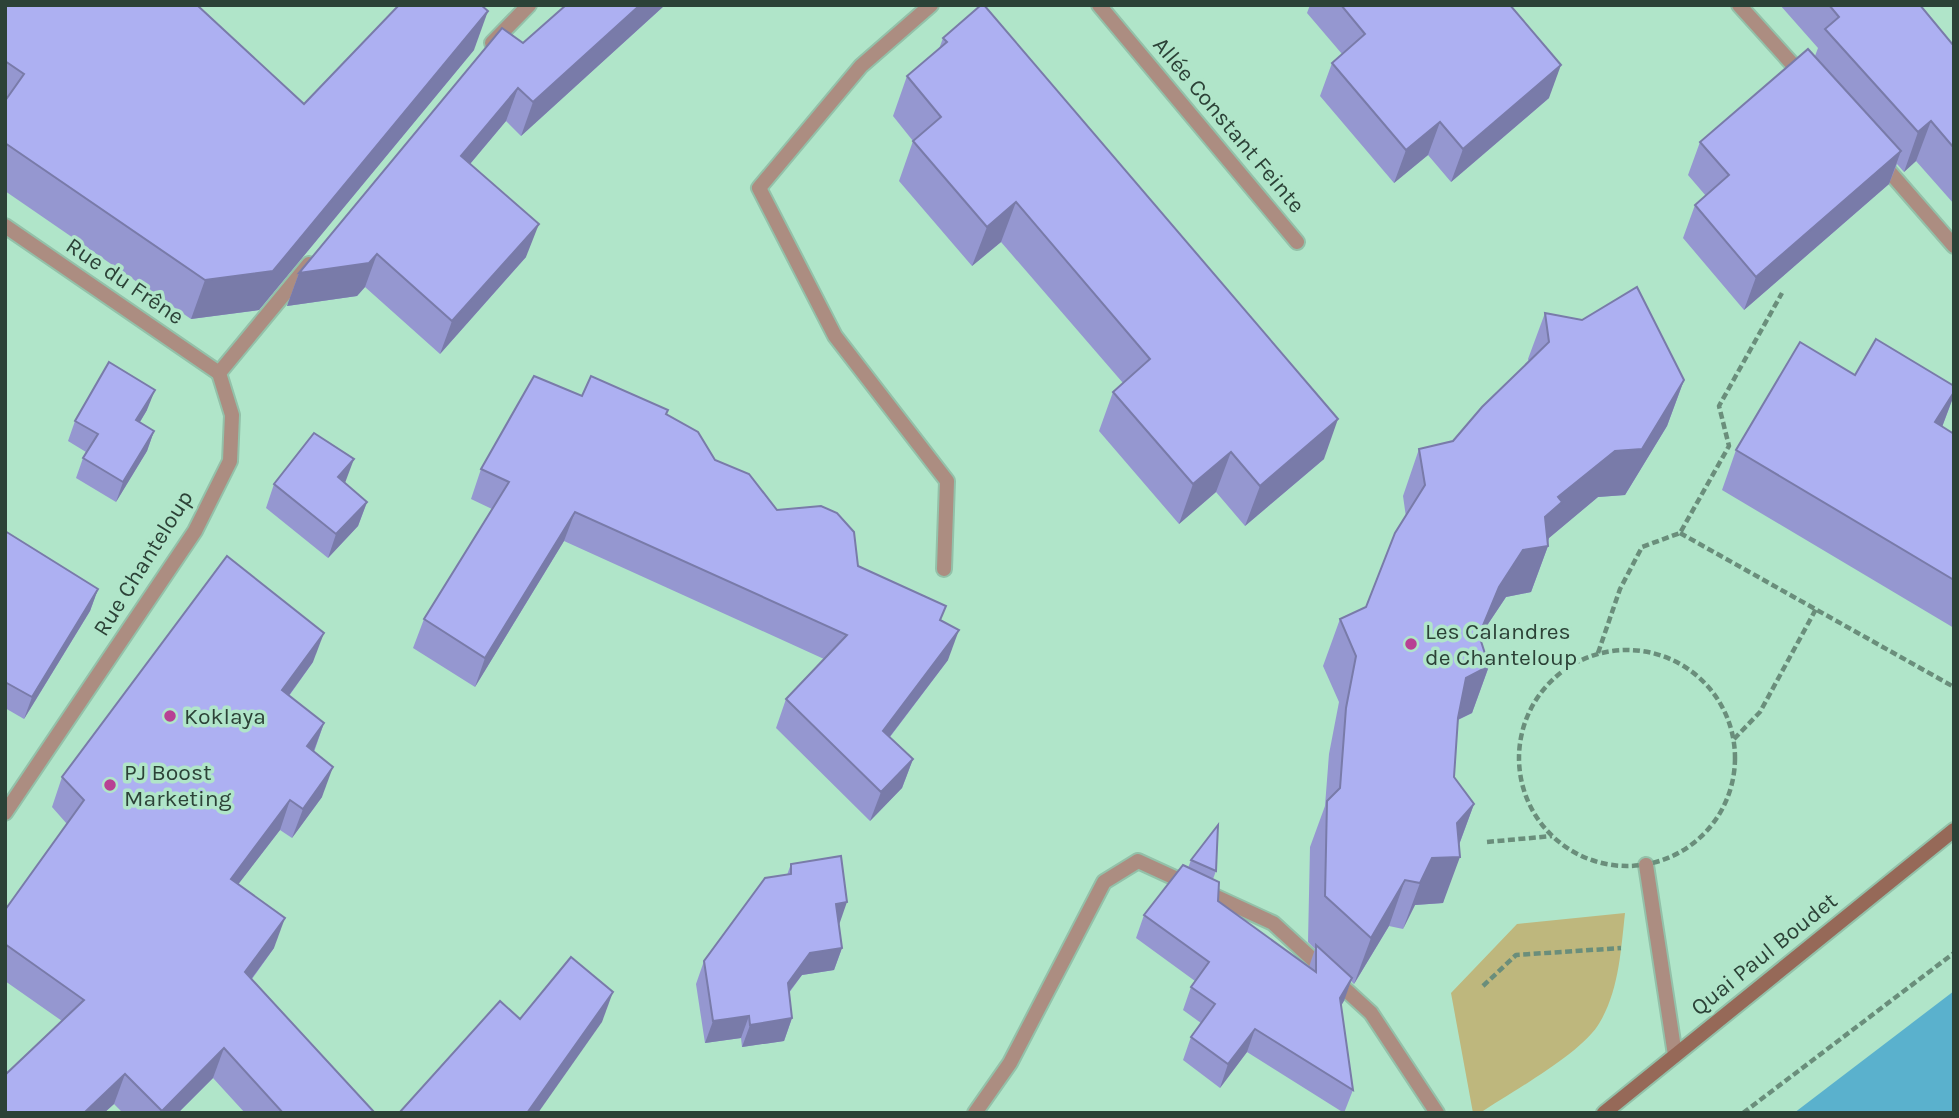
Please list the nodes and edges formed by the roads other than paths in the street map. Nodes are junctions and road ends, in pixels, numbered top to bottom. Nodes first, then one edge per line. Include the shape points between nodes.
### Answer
1 (529, 5) edge
2 (931, 5) edge
3 (1100, 5) edge
4 (1739, 5) edge
5 (481, 55) edge
6 (1812, 85) edge
7 (1875, 155) edge
8 (5, 226) edge
9 (1297, 242) dead end
10 (1954, 246) edge
11 (315, 257) edge
12 (219, 373) junction
13 (944, 569) dead end
14 (5, 813) edge
15 (1954, 830) edge
16 (1646, 865) road end
17 (1675, 1055) junction
18 (975, 1113) edge
19 (1437, 1113) edge
20 (1604, 1113) edge

1 - 5 street
2 - 13 street via 862,66 759,188 835,336 947,481
3 - 9 street, Allée Constant Feinte
4 - 6 street
7 - 10 street
8 - 12 street, Rue du Frêne
11 - 12 street
12 - 14 street, Rue Chanteloup via 232,415 230,461 195,531
15 - 17 street, Quai Paul Boudet
16 - 17 street
17 - 20 street, Quai Paul Boudet
18 - 19 street via 1010,1063 1104,882 1138,861 1273,923 1371,1013

